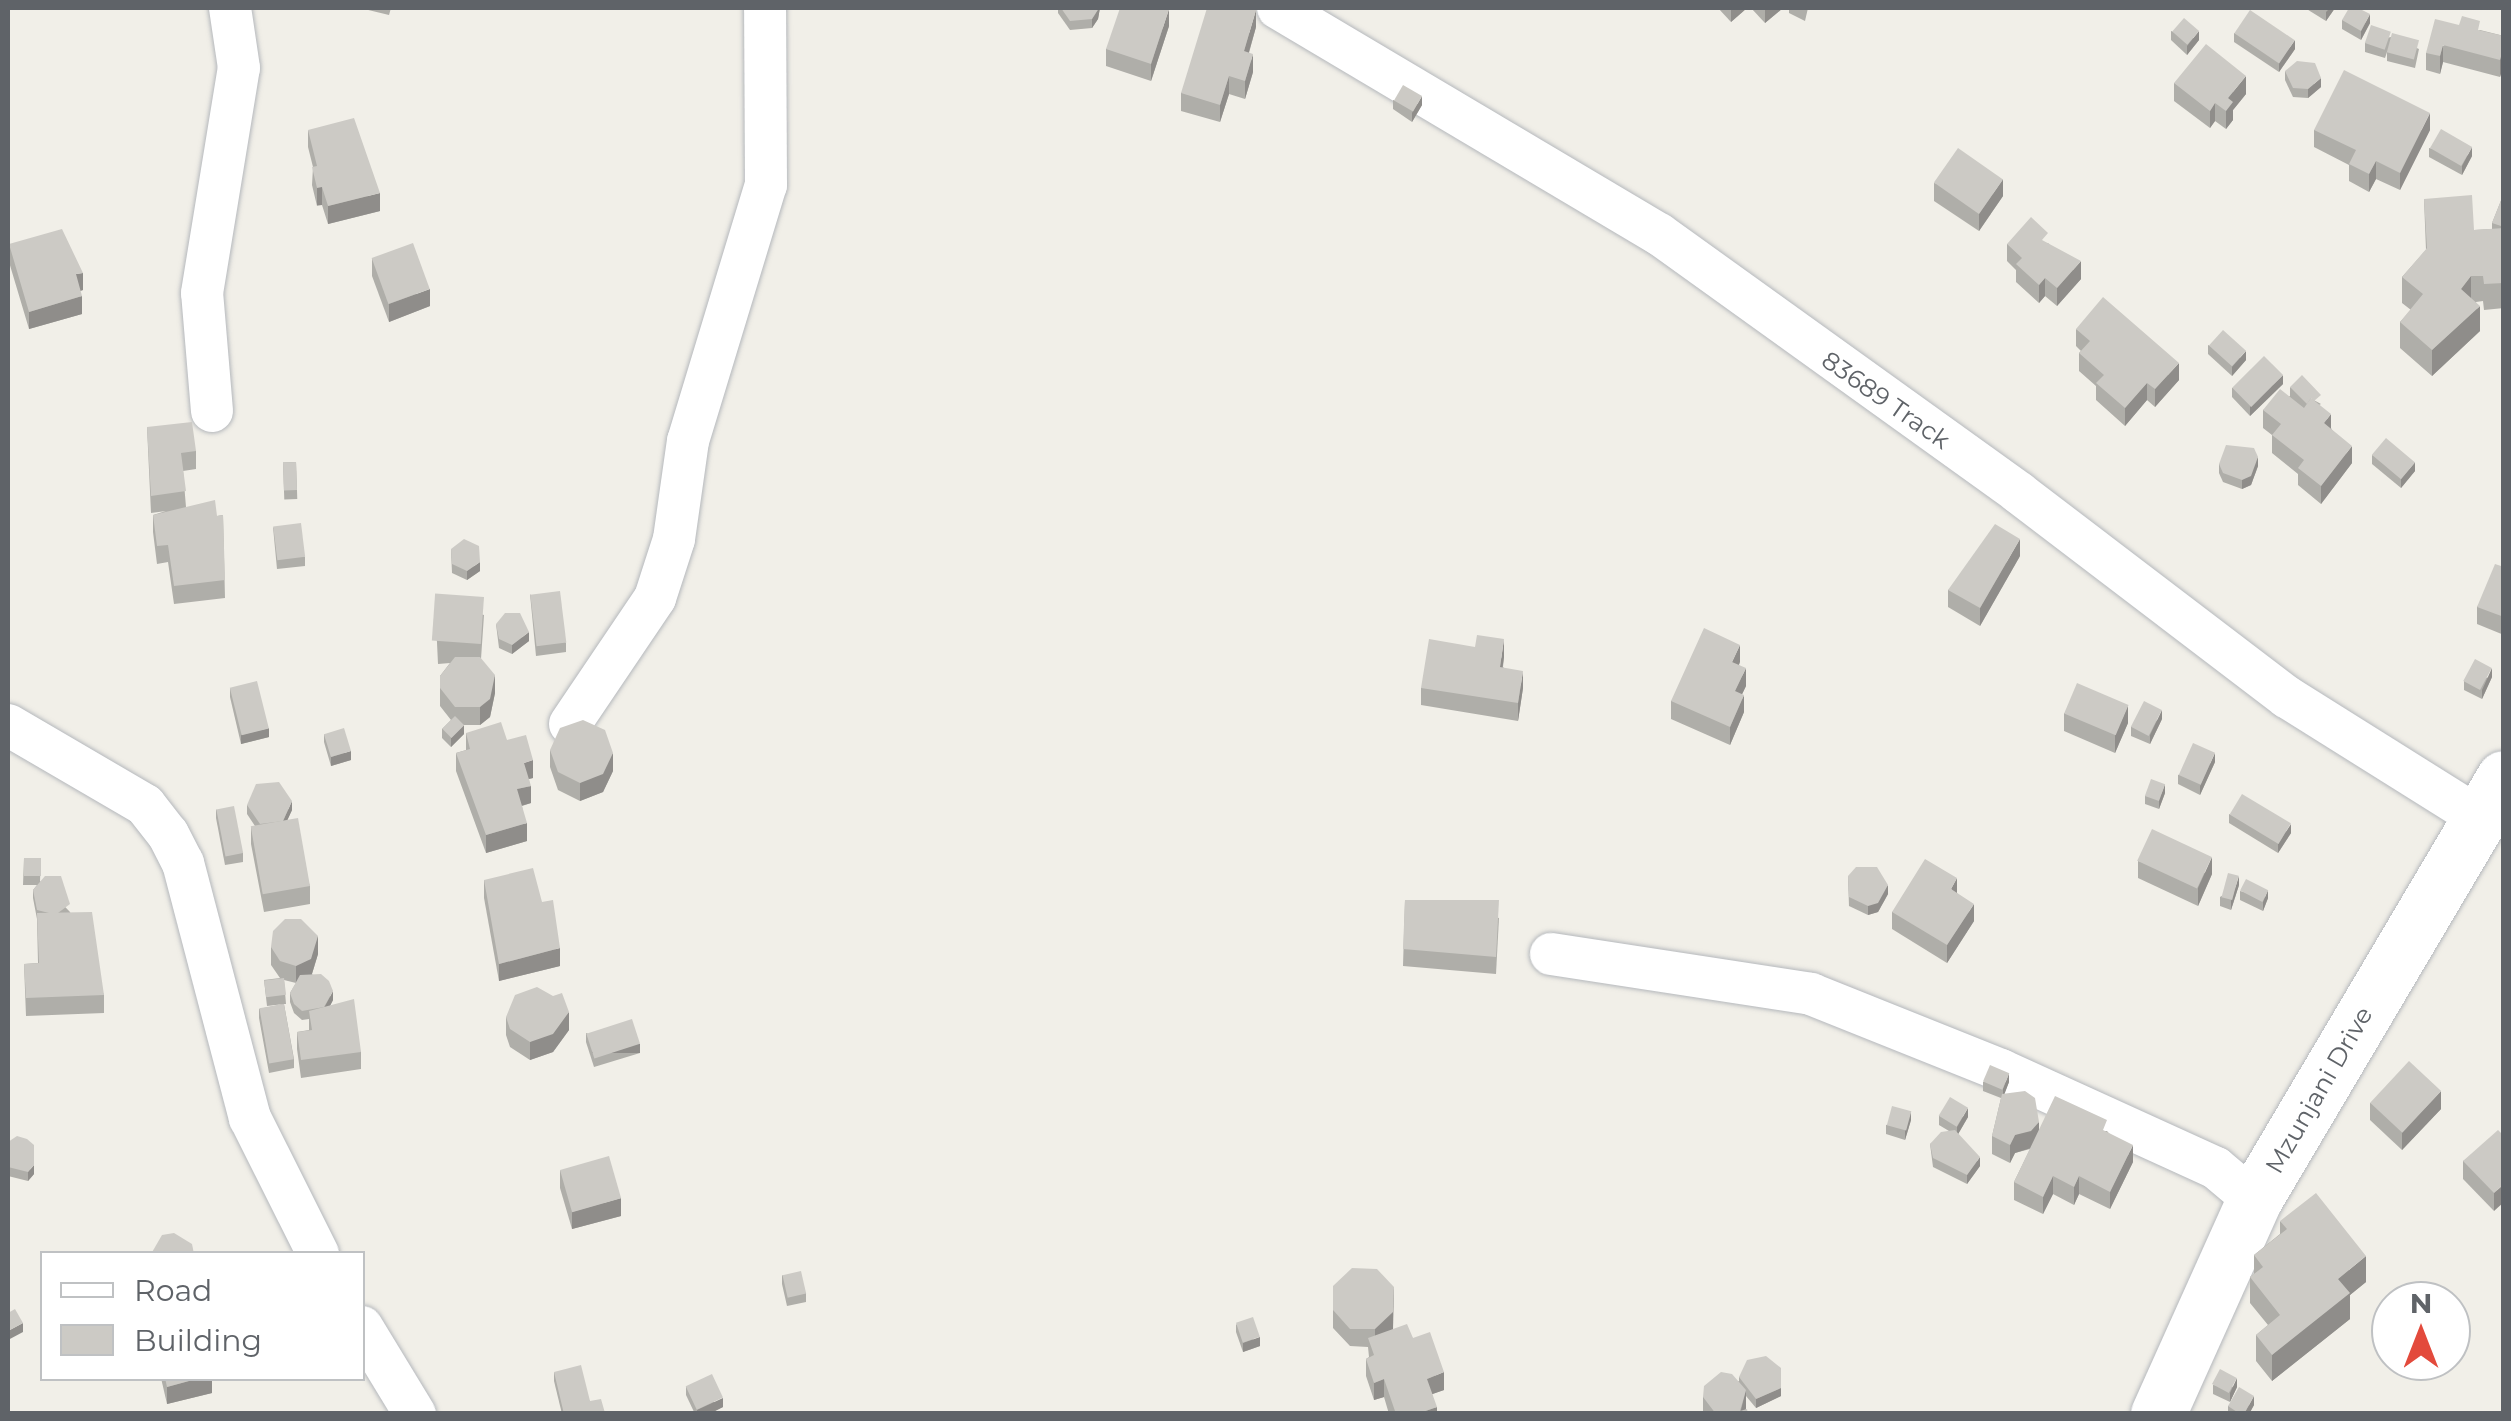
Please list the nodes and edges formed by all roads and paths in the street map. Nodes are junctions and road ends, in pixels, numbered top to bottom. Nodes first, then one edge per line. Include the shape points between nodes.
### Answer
1 (230, 8) edge
2 (765, 8) edge
3 (1278, 8) edge
4 (212, 411) dead end
5 (570, 724) edge
6 (8, 725) edge
7 (2490, 798) edge
8 (1550, 954) dead end
9 (2254, 1200) junction
10 (317, 1251) edge
11 (365, 1332) edge
12 (414, 1414) edge
13 (2158, 1414) edge

1 - 4 street via 238,68 202,293
2 - 5 street via 766,185 688,441 674,539 656,598
3 - 7 street, 83689 Track via 1659,234 2287,697
6 - 10 street via 145,805 168,834 183,862 250,1118
7 - 9 main road, Mzunjani Drive
8 - 9 street via 1810,994 2001,1070 2216,1168
9 - 13 main road, Mzunjani Drive
11 - 12 street

